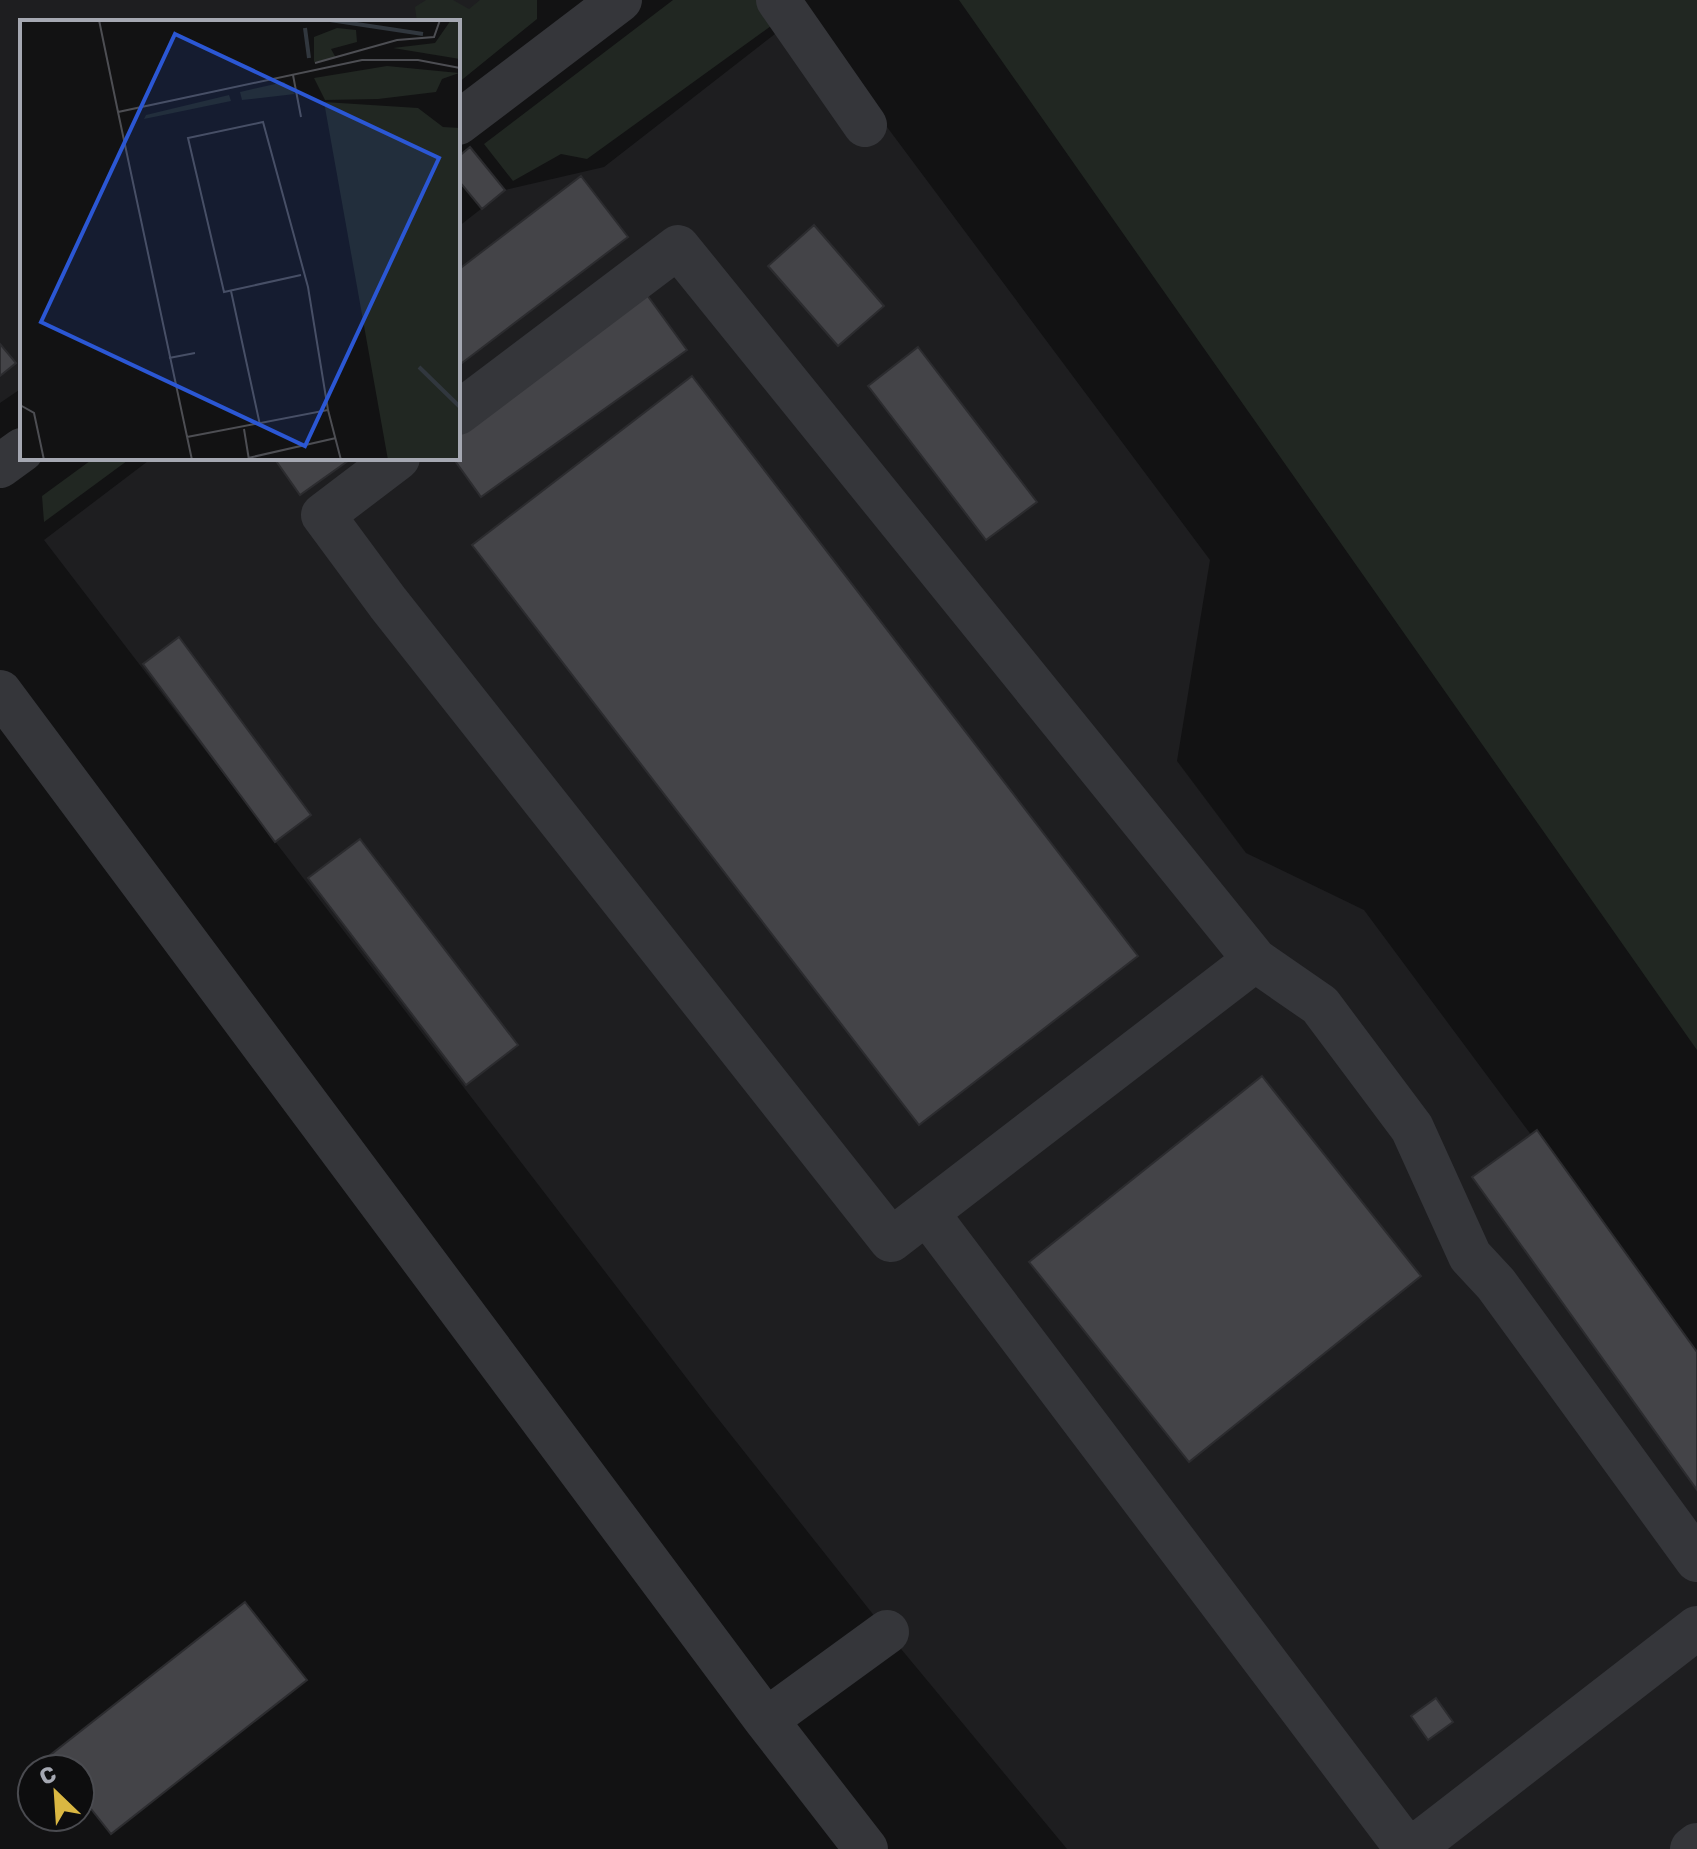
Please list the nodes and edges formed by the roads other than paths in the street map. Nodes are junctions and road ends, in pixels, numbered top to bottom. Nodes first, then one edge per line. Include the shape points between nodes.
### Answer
1 (620, 0) edge
2 (778, 0) edge
3 (460, 121) edge
4 (865, 125) dead end
5 (460, 411) edge
6 (20, 451) edge
7 (395, 460) edge
8 (0, 466) edge
9 (0, 692) edge
10 (1255, 960) junction
11 (927, 1213) junction
12 (1697, 1560) edge
13 (1697, 1628) edge
14 (887, 1632) dead end
15 (766, 1720) junction
16 (1697, 1845) edge
17 (866, 1849) edge
18 (1410, 1849) edge
19 (1692, 1849) edge

1 - 3 street
2 - 4 street
5 - 10 street via 678,247
6 - 8 street
7 - 11 street via 323,515 891,1240
9 - 15 street
10 - 11 street
10 - 12 street via 1320,1005 1412,1128 1470,1256 1496,1284
11 - 18 street
13 - 18 street
14 - 15 street
15 - 17 street
16 - 19 street

